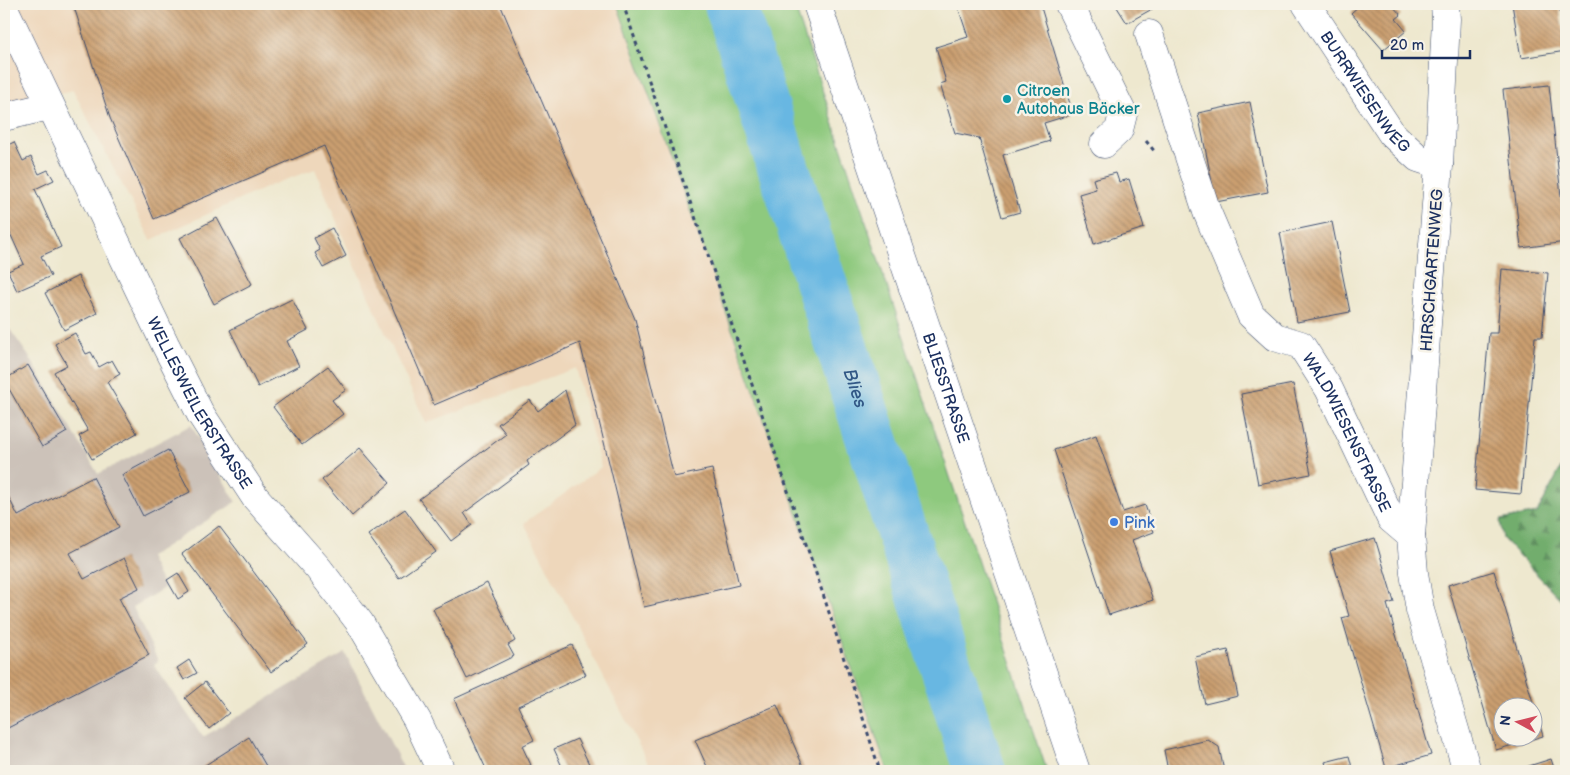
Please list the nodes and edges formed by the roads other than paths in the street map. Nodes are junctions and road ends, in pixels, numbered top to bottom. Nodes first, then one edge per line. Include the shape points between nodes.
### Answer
1 (817, 4) edge
2 (1069, 4) edge
3 (1306, 4) edge
4 (1445, 4) edge
5 (4, 8) edge
6 (1149, 34) dead end
7 (49, 106) junction
8 (4, 117) edge
9 (1104, 144) dead end
10 (1439, 165) junction
11 (1411, 536) junction
12 (441, 771) edge
13 (1076, 771) edge
14 (1467, 771) edge

1 - 13 street, BLIESSTRASSE
2 - 9 street via 1123,114 1119,130
3 - 10 street, BURRWIESENWEG via 1392,134 1418,158
4 - 10 street, HIRSCHGARTENWEG
5 - 7 street, WELLESWEILERSTRASSE
6 - 11 street, WALDWIESENSTRASSE via 1207,212 1251,315 1275,337 1301,346 1329,390 1390,519
7 - 8 street
7 - 12 street, WELLESWEILERSTRASSE via 200,413 255,497 318,568 360,623 417,720
10 - 11 street, HIRSCHGARTENWEG
11 - 14 street via 1420,610

